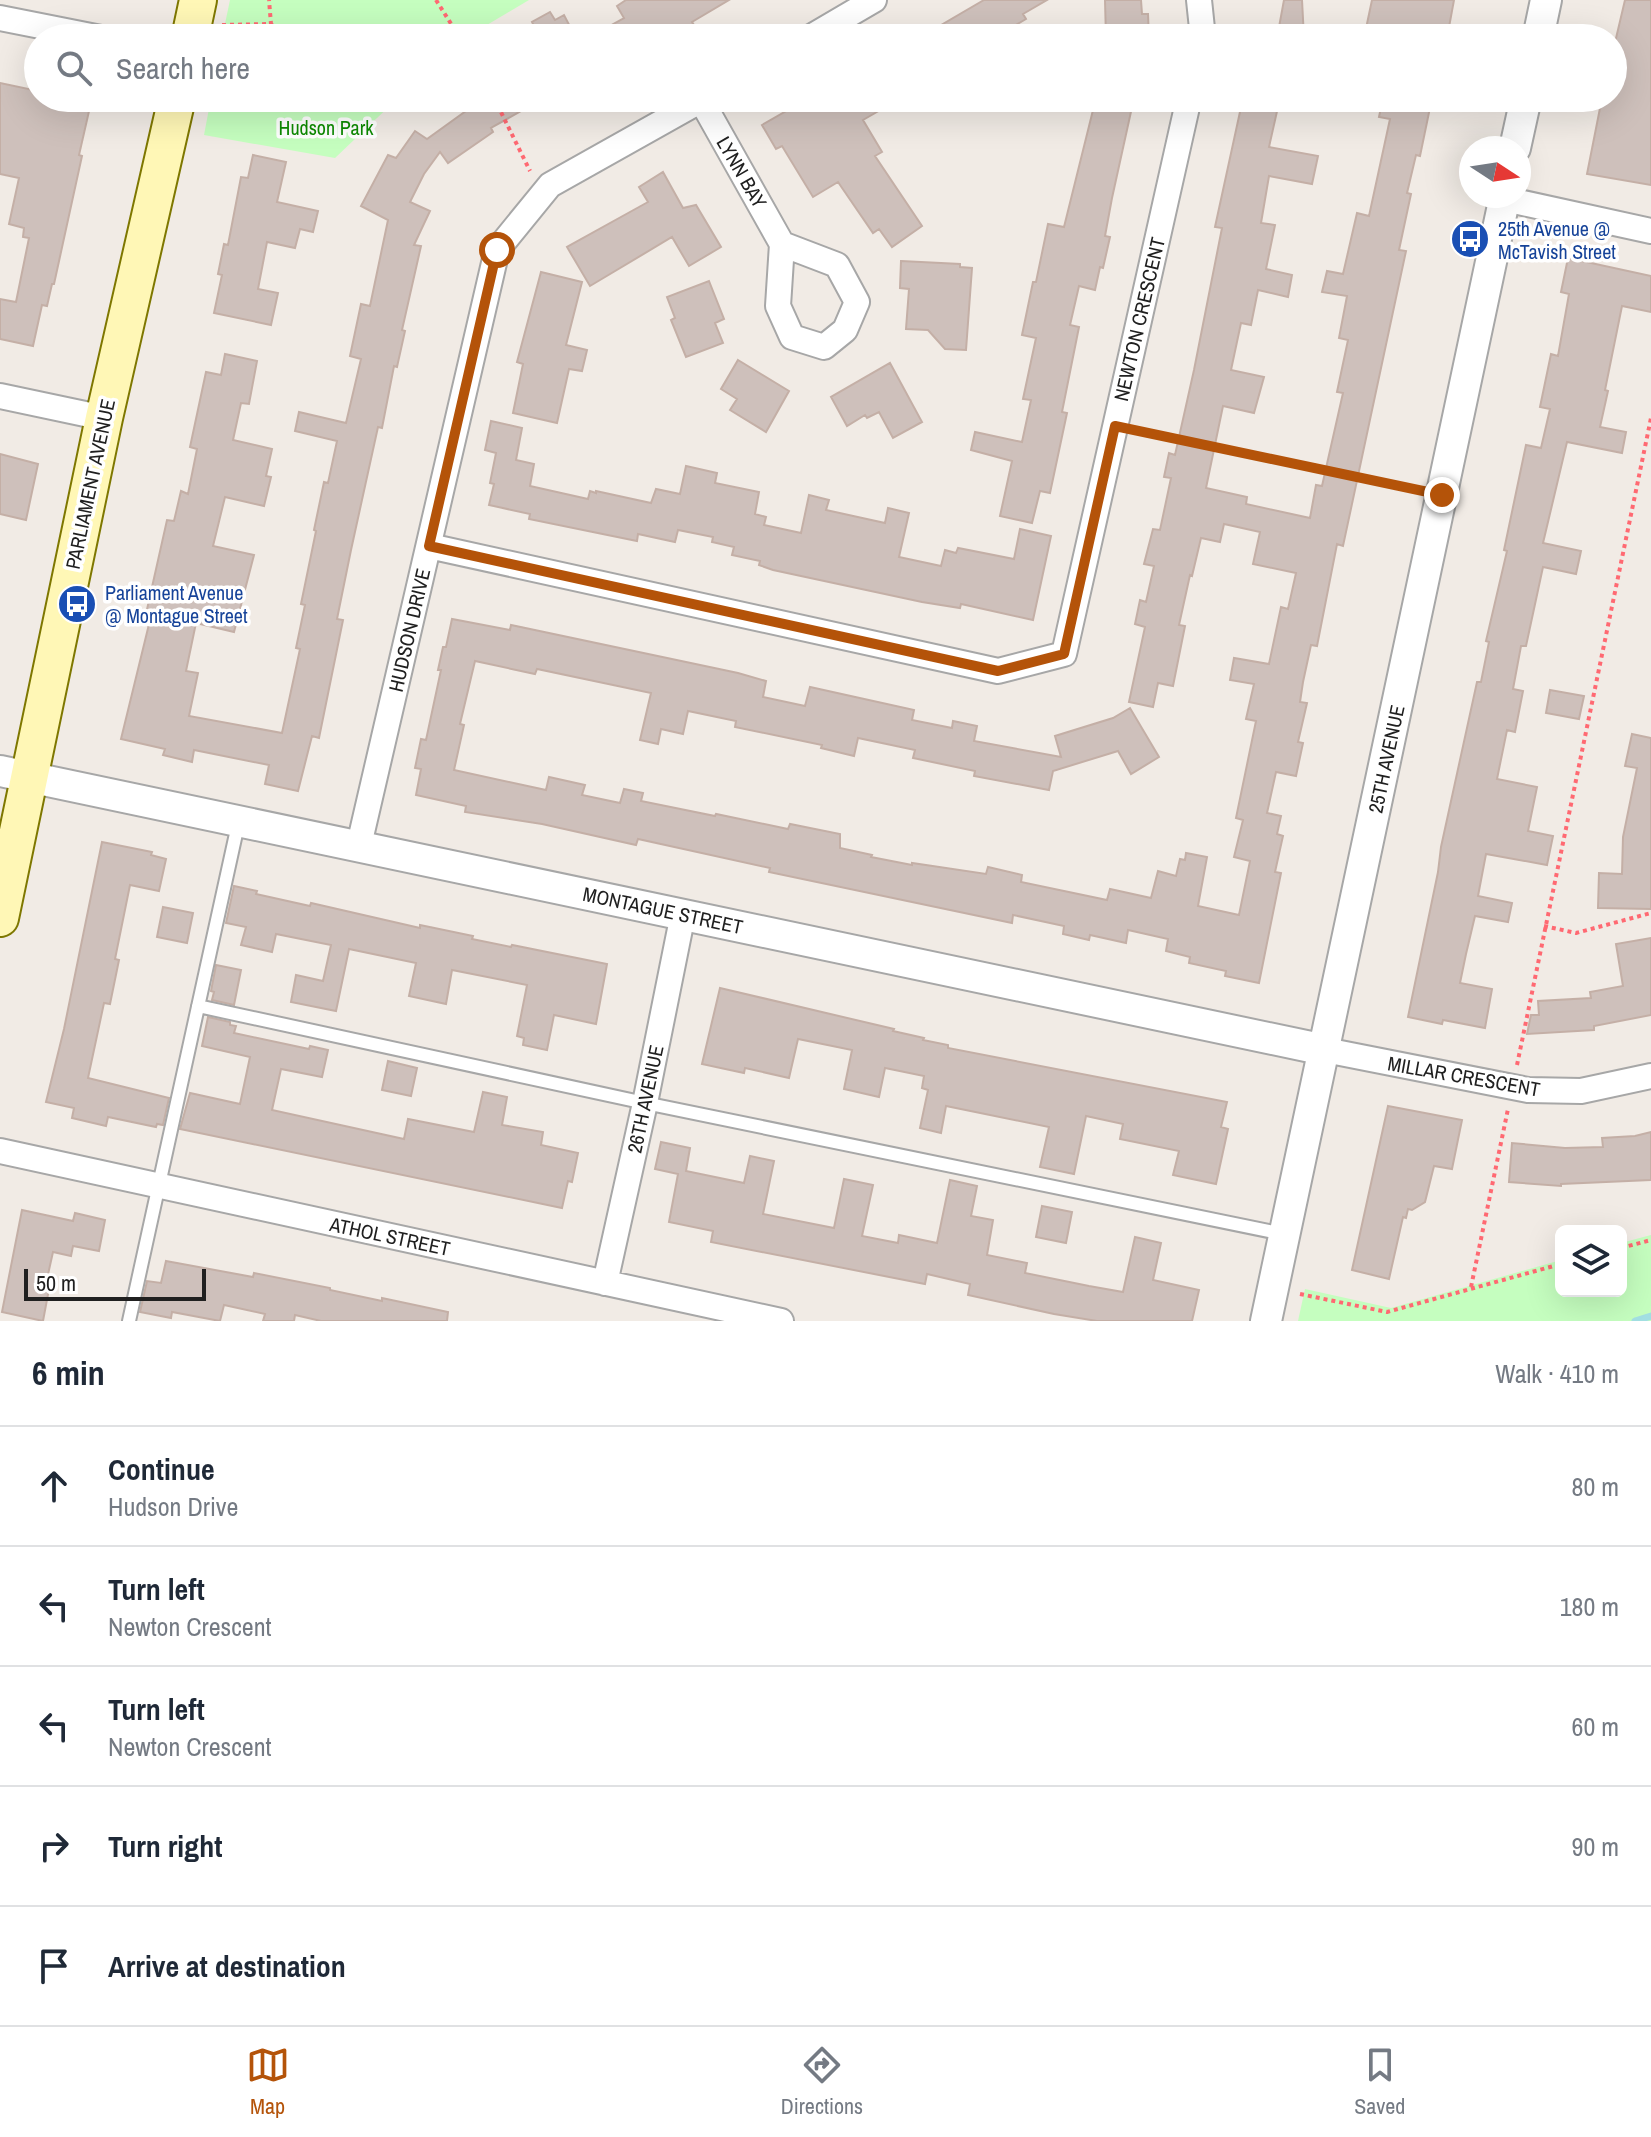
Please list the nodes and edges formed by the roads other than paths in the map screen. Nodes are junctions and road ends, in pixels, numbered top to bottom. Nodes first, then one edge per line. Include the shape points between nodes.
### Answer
1 (874, 0) edge
2 (1199, 0) edge
3 (1546, 0) edge
4 (0, 18) edge
5 (30, 24) edge
6 (833, 24) edge
7 (1202, 24) edge
8 (1541, 24) edge
9 (174, 112) edge
10 (680, 112) edge
11 (710, 112) edge
12 (1186, 112) edge
13 (1523, 112) edge
14 (1518, 136) edge
15 (1531, 204) edge
16 (1503, 208) edge
17 (1651, 231) edge
18 (782, 244) dead end
19 (0, 396) edge
20 (104, 418) junction
21 (429, 546) junction
22 (14, 774) edge
23 (239, 820) junction
24 (359, 845) junction
25 (683, 914) junction
26 (0, 918) edge
27 (198, 1006) junction
28 (1325, 1050) junction
29 (1651, 1076) edge
30 (645, 1103) junction
31 (0, 1151) edge
32 (159, 1185) junction
33 (1284, 1235) junction
34 (605, 1283) junction
35 (750, 1318) edge
36 (129, 1321) edge
37 (781, 1321) edge
38 (1266, 1321) edge

1 - 6 street
2 - 7 street
3 - 8 street
4 - 5 street
9 - 20 main road, PARLIAMENT AVENUE
10 - 21 street, HUDSON DRIVE via 550,185 497,250
11 - 18 street, LYNN BAY
12 - 21 street, NEWTON CRESCENT via 1064,654 998,671
13 - 14 street
15 - 17 street
16 - 28 street, 25TH AVENUE
19 - 20 street
20 - 22 main road, PARLIAMENT AVENUE
21 - 24 street, HUDSON DRIVE
22 - 23 street, MONTAGUE STREET
22 - 26 main road, PARLIAMENT AVENUE
23 - 24 street, MONTAGUE STREET
23 - 27 lane
24 - 25 street, MONTAGUE STREET
25 - 28 street, MONTAGUE STREET
25 - 30 street, 26TH AVENUE
27 - 30 lane
27 - 32 lane
28 - 29 street, MILLAR CRESCENT via 1512,1088 1581,1091
28 - 33 street, 25TH AVENUE
30 - 33 lane
30 - 34 street, 26TH AVENUE
31 - 32 street, ATHOL STREET
32 - 34 street, ATHOL STREET
32 - 36 lane
33 - 38 street, 25TH AVENUE
34 - 35 street, ATHOL STREET
35 - 37 street, ATHOL STREET

